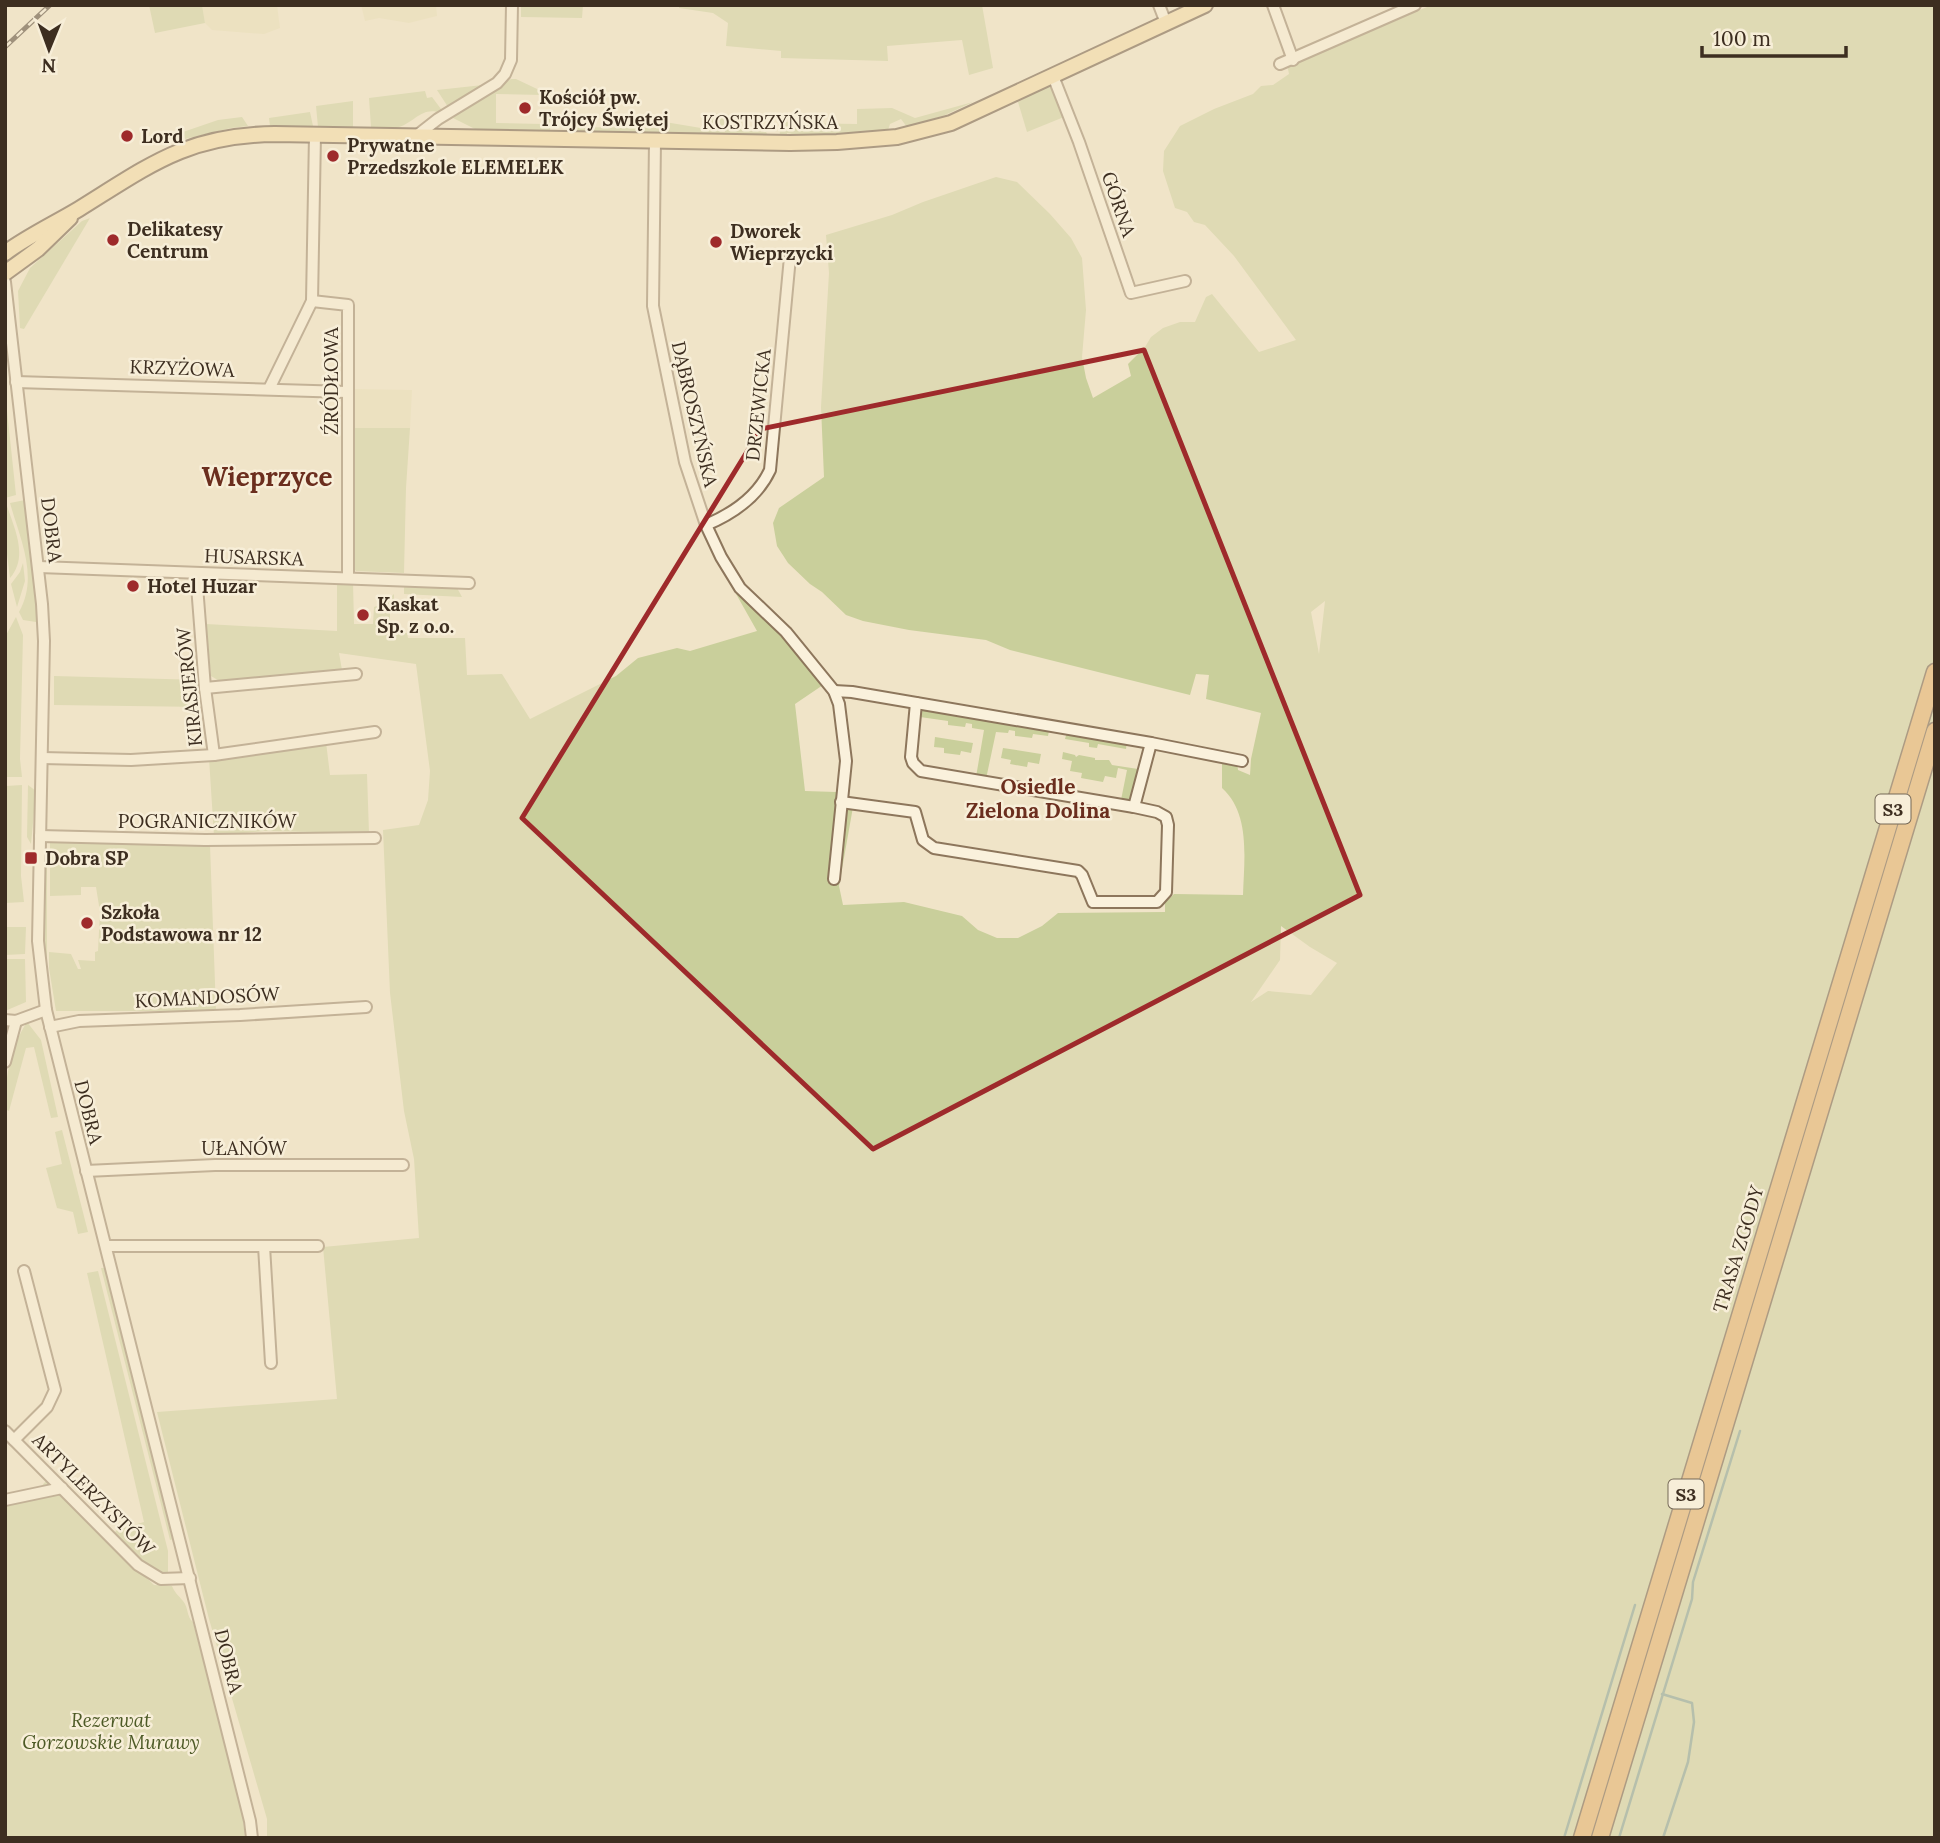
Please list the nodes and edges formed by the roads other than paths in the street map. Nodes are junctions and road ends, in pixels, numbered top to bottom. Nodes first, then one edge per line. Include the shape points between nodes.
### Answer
1 (512, 5) edge
2 (1159, 5) edge
3 (1205, 5) edge
4 (1273, 5) edge
5 (1415, 5) edge
6 (1166, 23) junction
7 (1293, 60) junction
8 (1280, 64) dead end
9 (1053, 76) junction
10 (454, 109) junction
11 (315, 135) junction
12 (415, 137) junction
13 (448, 137) junction
14 (655, 141) junction
15 (75, 211) junction
16 (5, 253) edge
17 (790, 257) dead end
18 (5, 273) edge
19 (1185, 281) dead end
20 (5, 282) edge
21 (312, 301) junction
22 (5, 354) edge
23 (15, 380) junction
24 (269, 389) junction
25 (347, 392) junction
26 (706, 525) junction
27 (39, 567) junction
28 (196, 573) junction
29 (348, 577) junction
30 (469, 583) dead end
31 (1935, 672) edge
32 (356, 674) dead end
33 (205, 688) junction
34 (834, 691) junction
35 (916, 703) junction
36 (375, 732) dead end
37 (1935, 732) edge
38 (1151, 743) junction
39 (214, 755) junction
40 (42, 758) junction
41 (1242, 761) dead end
42 (841, 802) junction
43 (1134, 807) junction
44 (40, 836) junction
45 (375, 838) dead end
46 (834, 879) dead end
47 (366, 1007) dead end
48 (46, 1010) junction
49 (11, 1021) edge
50 (50, 1027) junction
51 (5, 1062) edge
52 (403, 1165) dead end
53 (86, 1171) junction
54 (106, 1246) junction
55 (318, 1246) dead end
56 (264, 1247) junction
57 (24, 1271) dead end
58 (271, 1363) dead end
59 (5, 1431) edge
60 (14, 1440) junction
61 (62, 1488) junction
62 (5, 1500) edge
63 (190, 1578) junction
64 (252, 1838) edge
65 (1582, 1838) edge
66 (1600, 1838) edge

1 - 10 street via 508,70 497,83
2 - 6 street
3 - 6 main road, KOSTRZYŃSKA
4 - 7 street
5 - 7 street
6 - 9 main road, KOSTRZYŃSKA
7 - 8 street
9 - 14 main road, KOSTRZYŃSKA via 951,123 897,137 813,143
9 - 19 street, GÓRNA via 1131,293
10 - 12 street
10 - 13 street
11 - 12 main road, KOSTRZYŃSKA
11 - 15 main road, KOSTRZYŃSKA via 252,135 196,145 139,170
11 - 21 street, ŹRÓDŁOWA
12 - 13 main road, KOSTRZYŃSKA
13 - 14 main road, KOSTRZYŃSKA
14 - 26 street, DĄBROSZYŃSKA via 653,306 685,462
15 - 16 main road, KOSTRZYŃSKA
15 - 18 main road, KOSTRZYŃSKA via 47,241
17 - 26 street, DRZEWICKA via 770,470 748,499
20 - 23 street, DOBRA
21 - 24 street, ŹRÓDŁOWA
21 - 25 street, ŹRÓDŁOWA via 348,306
22 - 23 street, DOBRA
23 - 24 street, KRZYŻOWA
23 - 27 street, DOBRA
24 - 25 street, KRZYŻOWA
25 - 29 street, ŹRÓDŁOWA
26 - 34 street, DĄBROSZYŃSKA via 740,588 786,632
27 - 28 street, HUSARSKA
27 - 40 street, DOBRA via 44,641
28 - 29 street, HUSARSKA
28 - 33 street, KIRASJERÓW
29 - 30 street, HUSARSKA
31 - 65 highway, TRASA ZGODY / S3
32 - 33 street
33 - 39 street, KIRASJERÓW
34 - 35 street
34 - 42 street, DĄBROSZYŃSKA via 846,761
35 - 38 street
35 - 43 street via 911,757 921,771
36 - 39 street
37 - 66 highway, TRASA ZGODY / S3
38 - 41 street
38 - 43 street
39 - 40 street via 131,760
40 - 44 street, DOBRA
42 - 43 street via 915,812 923,840 934,848 1078,871 1093,902 1157,902 1166,892 1168,825 1166,817
42 - 46 street, DĄBROSZYŃSKA
44 - 45 street, POGRANICZNIKÓW
44 - 48 street, DOBRA via 38,941
47 - 50 street, KOMANDOSÓW via 79,1021
48 - 49 street
48 - 50 street, DOBRA
49 - 51 street
50 - 53 street, DOBRA
52 - 53 street, UŁANÓW
53 - 54 street, DOBRA
54 - 56 street
54 - 63 street, DOBRA
55 - 56 street
56 - 58 street
57 - 60 street, ARTYLERZYSTÓW via 55,1390 47,1406
59 - 60 street, ARTYLERZYSTÓW
60 - 61 street, ARTYLERZYSTÓW
61 - 62 street
61 - 63 street, ARTYLERZYSTÓW via 150,1574 169,1581
63 - 64 street, DOBRA

